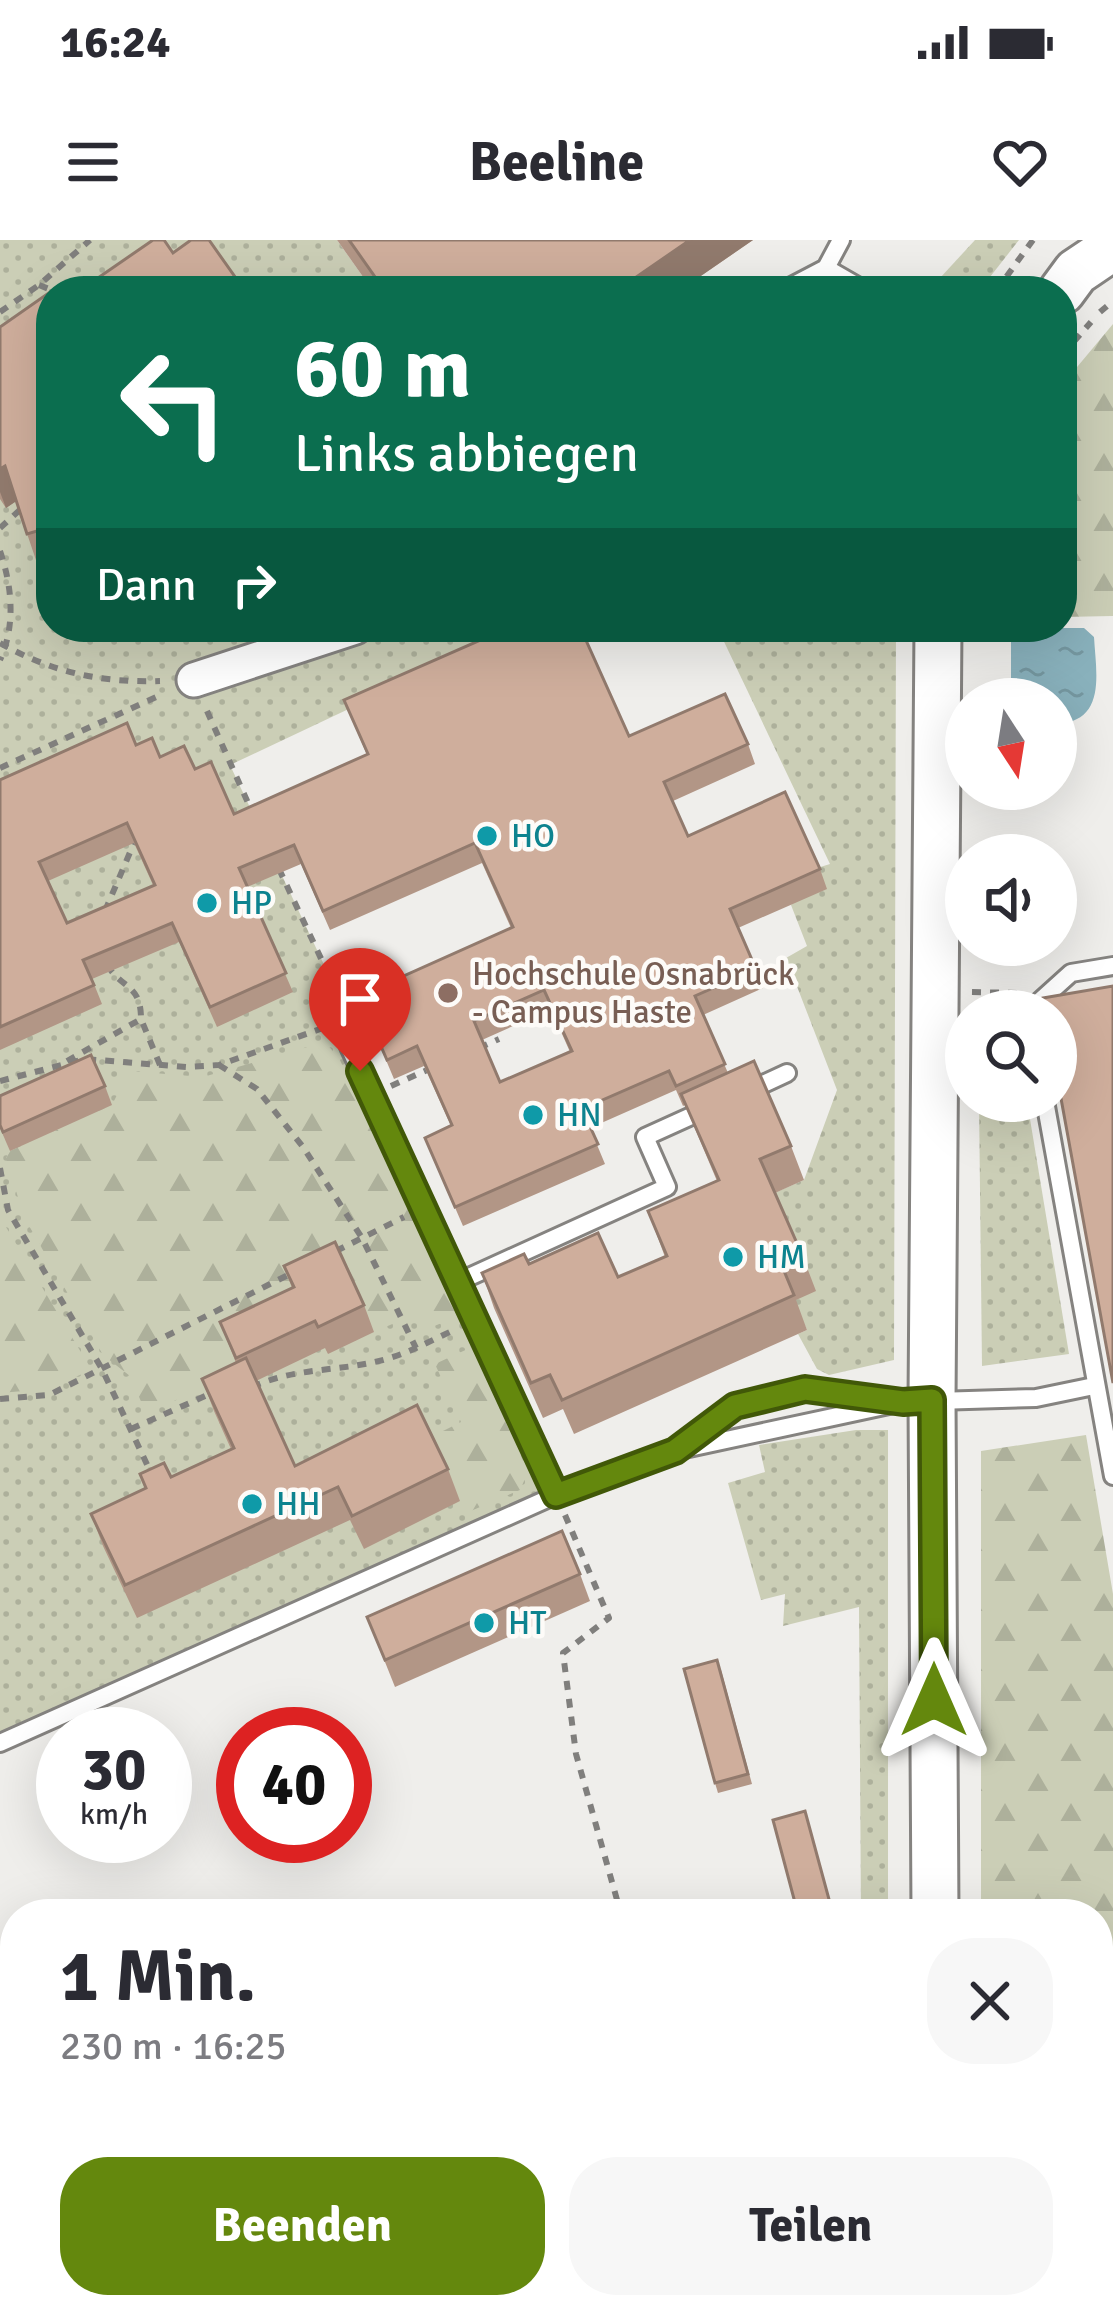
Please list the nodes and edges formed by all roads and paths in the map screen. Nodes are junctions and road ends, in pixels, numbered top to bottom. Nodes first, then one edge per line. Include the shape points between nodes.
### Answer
1 (90, 240) edge
2 (842, 240) edge
3 (1033, 240) edge
4 (1113, 247) edge
5 (826, 268) junction
6 (49, 276) edge
7 (811, 276) edge
8 (840, 276) edge
9 (1007, 276) edge
10 (1073, 276) edge
11 (36, 287) edge
12 (1113, 301) edge
13 (0, 313) edge
14 (1077, 339) edge
15 (22, 508) edge
16 (0, 528) edge
17 (0, 551) edge
18 (309, 642) edge
19 (938, 642) edge
20 (3, 645) edge
21 (0, 660) edge
22 (194, 680) junction
23 (0, 768) edge
24 (260, 829) edge
25 (134, 843) edge
26 (270, 850) edge
27 (103, 921) edge
28 (104, 952) edge
29 (1113, 966) edge
30 (1055, 990) edge
31 (349, 1018) junction
32 (141, 1019) junction
33 (499, 1040) dead end
34 (478, 1048) edge
35 (64, 1063) junction
36 (160, 1064) junction
37 (219, 1065) junction
38 (435, 1067) edge
39 (787, 1073) dead end
40 (0, 1081) edge
41 (371, 1094) junction
42 (1049, 1122) edge
43 (0, 1168) edge
44 (425, 1206) junction
45 (362, 1238) junction
46 (322, 1258) edge
47 (302, 1268) edge
48 (458, 1282) junction
49 (476, 1321) junction
50 (416, 1348) junction
51 (102, 1369) junction
52 (226, 1386) edge
53 (1094, 1386) junction
54 (243, 1391) edge
55 (0, 1399) edge
56 (918, 1401) junction
57 (130, 1430) junction
58 (675, 1451) junction
59 (1113, 1476) edge
60 (155, 1483) edge
61 (556, 1495) junction
62 (0, 1743) edge
63 (617, 1899) edge
64 (935, 1899) edge

1 - 6 path
2 - 5 lane
3 - 9 path
4 - 10 street
5 - 7 lane
5 - 8 lane
11 - 13 path
12 - 14 path
15 - 16 path
17 - 20 path via 12,610
18 - 22 street
19 - 56 street
20 - 21 path
20 - 22 path via 99,679
22 - 23 path
22 - 24 path
25 - 27 path
26 - 31 path
28 - 32 path via 114,976 141,1002
29 - 30 lane via 1071,973
31 - 37 path
31 - 41 lane via 349,1047
32 - 35 path
32 - 36 path
33 - 34 path
35 - 36 path
35 - 40 path
36 - 37 path
37 - 45 path via 279,1113
38 - 41 path
39 - 48 lane via 645,1137 667,1186
41 - 44 lane
42 - 53 lane
43 - 51 path via 8,1210
44 - 45 path
44 - 48 lane
45 - 46 path
45 - 50 path
47 - 51 path
48 - 49 lane
49 - 50 path
49 - 61 lane
50 - 54 path via 376,1364 277,1376
51 - 55 path via 49,1395
51 - 57 path
52 - 57 path
53 - 56 lane via 1036,1398
53 - 59 lane
56 - 58 lane
56 - 58 lane via 805,1389 735,1406
56 - 64 street
57 - 60 path
58 - 61 lane
61 - 62 lane
61 - 63 path via 609,1618 563,1653 576,1754

